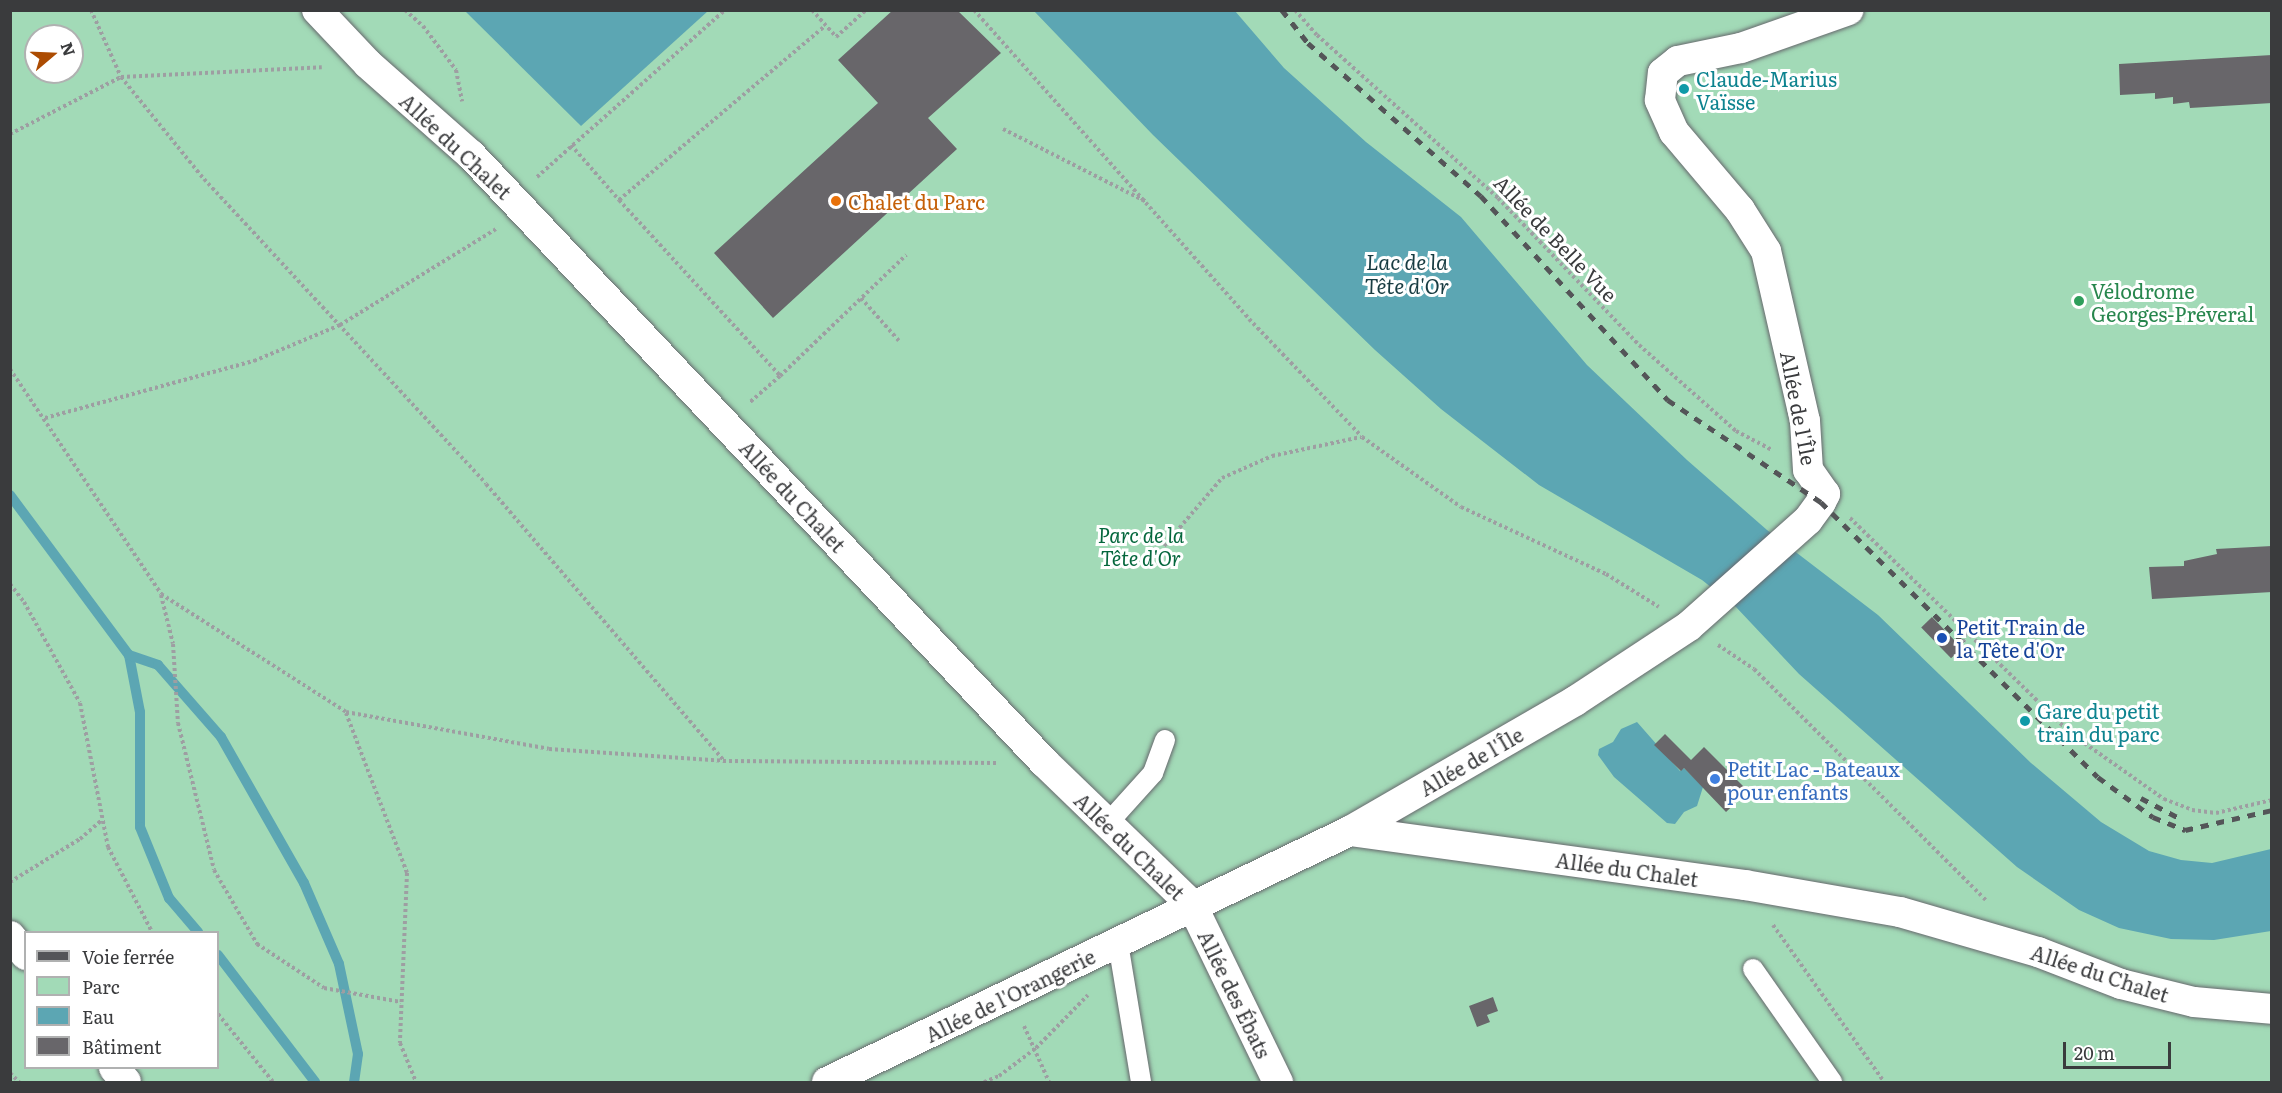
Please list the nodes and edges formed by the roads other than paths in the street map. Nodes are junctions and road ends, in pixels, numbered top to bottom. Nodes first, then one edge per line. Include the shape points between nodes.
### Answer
1 (317, 10) edge
2 (1850, 10) edge
3 (1166, 740) dead end
4 (1108, 823) junction
5 (1350, 831) junction
6 (1192, 905) junction
7 (10, 936) edge
8 (1118, 943) junction
9 (24, 953) edge
10 (1753, 969) dead end
11 (2271, 1009) edge
12 (115, 1069) edge
13 (126, 1083) edge
14 (827, 1083) edge
15 (1141, 1083) edge
16 (1278, 1083) edge
17 (1832, 1083) edge

1 - 4 street, Allée du Chalet via 368,64 471,155 1045,764
2 - 5 street, Allée de l'Île via 1741,48 1678,61 1663,73 1660,100 1674,132 1740,210 1766,251 1805,421 1808,470 1826,494 1808,520 1699,619 1575,701
3 - 4 lane via 1153,772
4 - 6 street, Allée du Chalet
5 - 6 street, Allée du Chalet
5 - 11 street, Allée du Chalet via 1745,885 1900,912 2038,952 2121,984 2194,1002
6 - 8 street, Allée de l'Orangerie
6 - 16 street, Allée des Ébats
7 - 9 street
8 - 14 street, Allée de l'Orangerie
8 - 15 lane
10 - 17 lane
12 - 13 street

